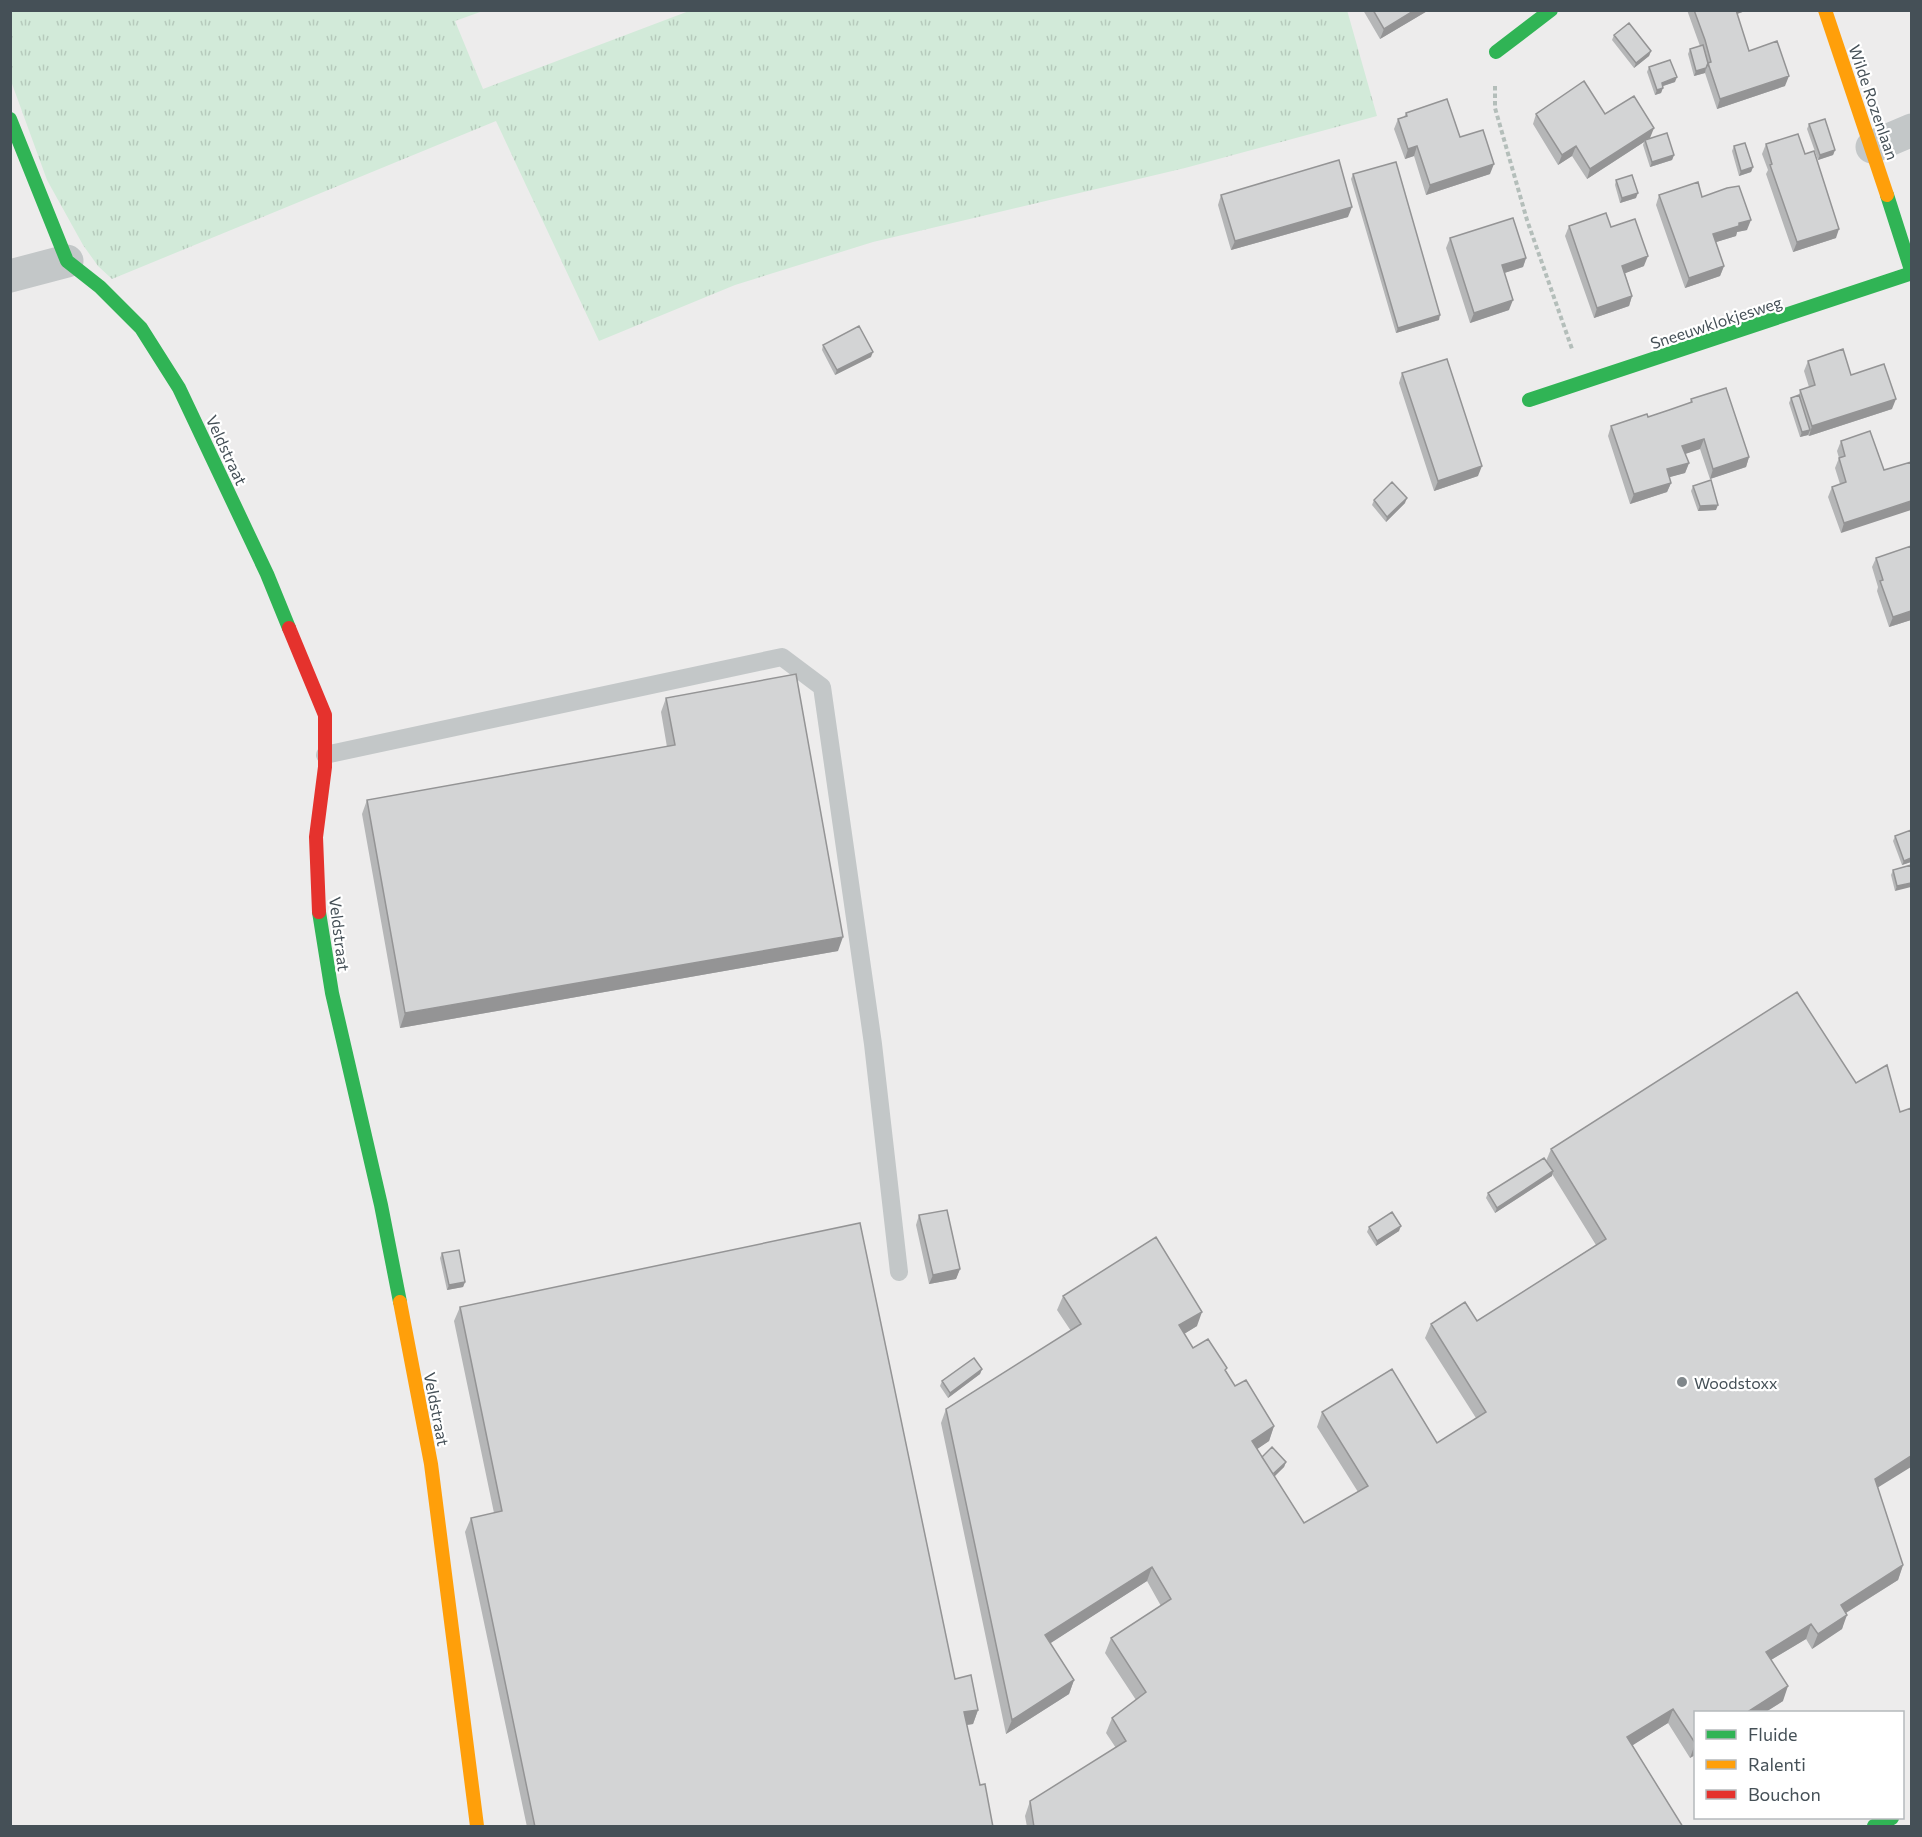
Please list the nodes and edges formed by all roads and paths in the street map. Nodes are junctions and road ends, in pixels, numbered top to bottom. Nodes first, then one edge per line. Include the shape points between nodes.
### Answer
1 (1551, 10) edge
2 (1825, 10) edge
3 (1496, 52) joint
4 (10, 119) edge
5 (1911, 130) edge
6 (1872, 147) junction
7 (67, 261) junction
8 (1911, 273) edge
9 (10, 276) edge
10 (1584, 383) junction
11 (1529, 400) dead end
12 (326, 755) junction
13 (898, 1272) dead end
14 (1890, 1819) edge
15 (477, 1827) edge
16 (1874, 1827) edge

1 - 3 street
2 - 6 street, Wilde Rozenlaan
3 - 10 path via 1495,108 1527,220
4 - 7 street, Veldstraat
5 - 6 street
6 - 8 street, Wilde Rozenlaan
7 - 9 street
7 - 12 street, Veldstraat via 141,328 179,388 267,574 325,715
8 - 10 street, Sneeuwklokjesweg
10 - 11 street, Sneeuwklokjesweg
12 - 13 lane via 782,657 822,687 873,1044
12 - 15 street, Veldstraat via 316,837 319,914 332,993 381,1205 431,1464
14 - 16 street

